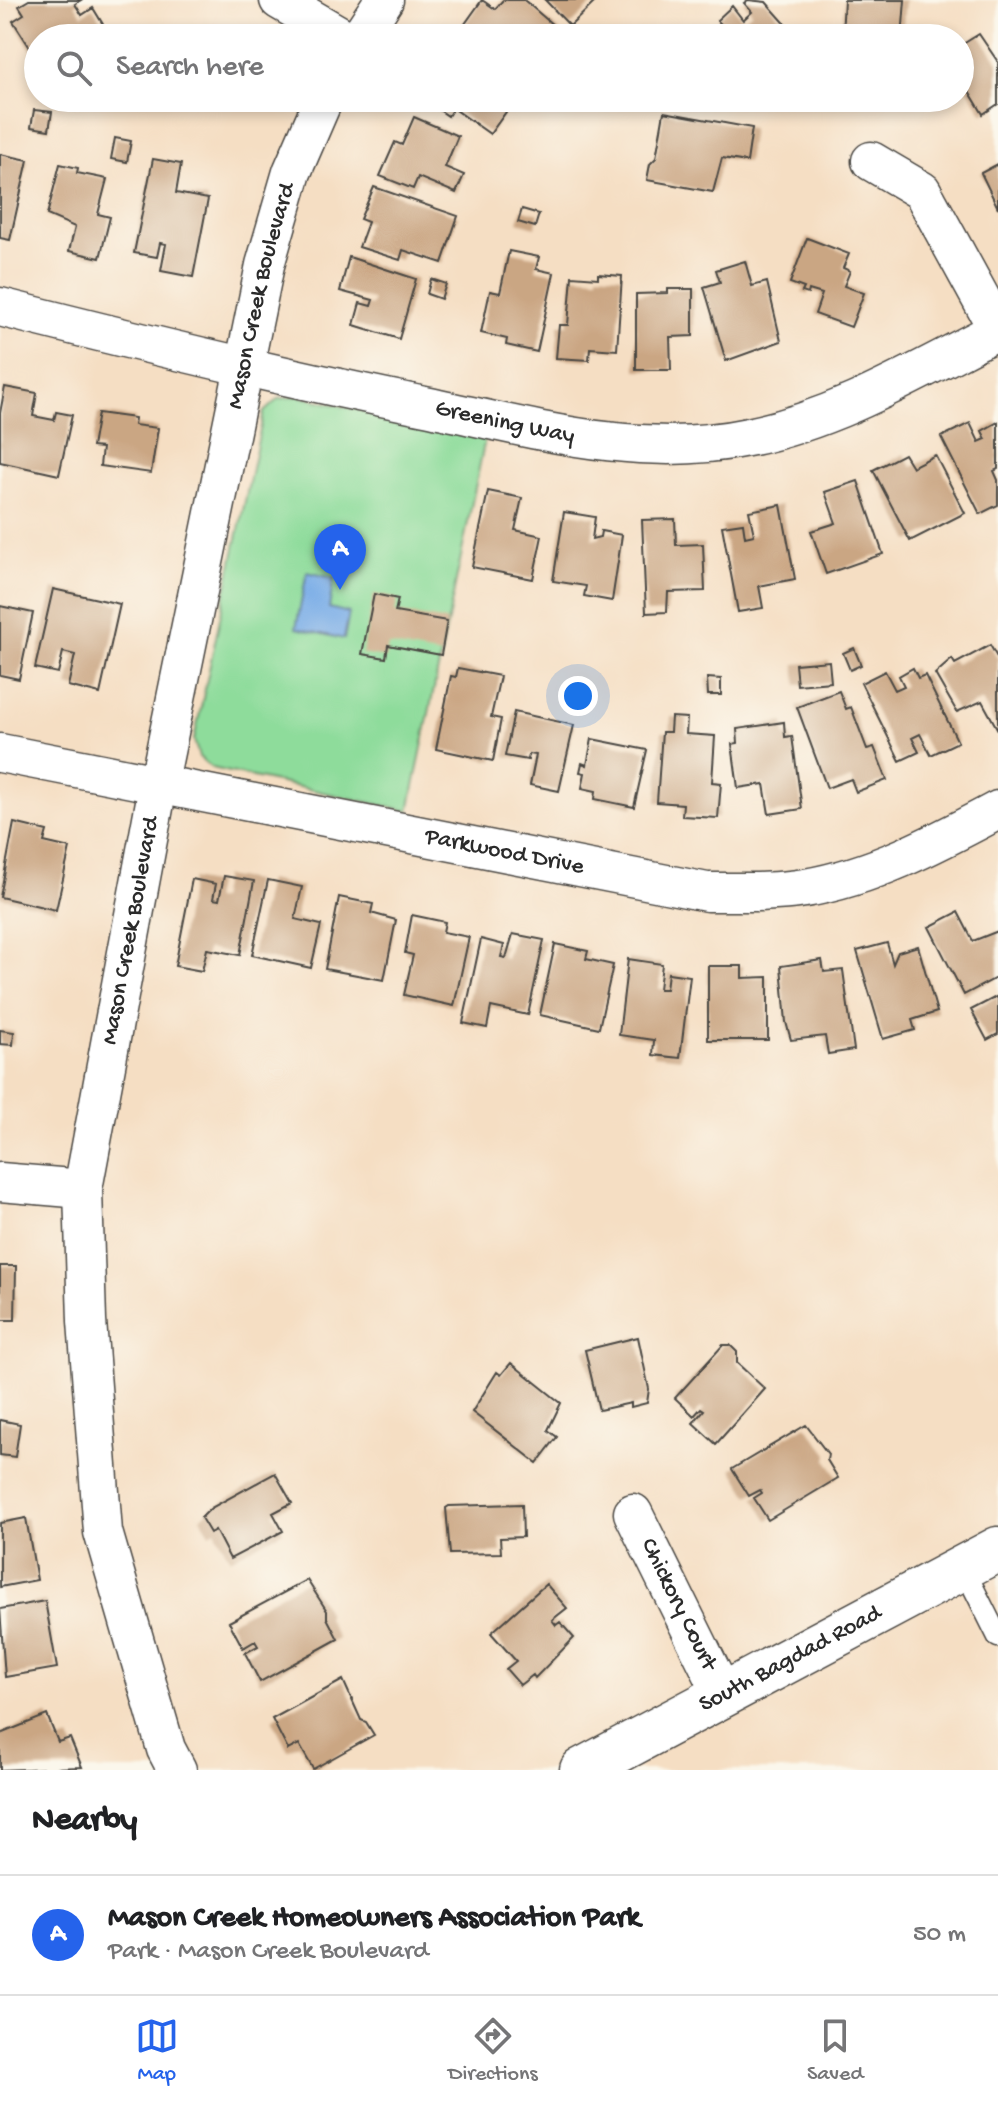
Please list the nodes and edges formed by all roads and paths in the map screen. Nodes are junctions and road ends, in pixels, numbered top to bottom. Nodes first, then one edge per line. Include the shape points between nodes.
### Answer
1 (279, 0) edge
2 (384, 0) edge
3 (320, 24) edge
4 (368, 24) edge
5 (318, 112) edge
6 (871, 161) dead end
7 (0, 307) edge
8 (998, 330) edge
9 (243, 369) junction
10 (0, 753) edge
11 (158, 786) junction
12 (998, 810) edge
13 (0, 1182) edge
14 (83, 1189) junction
15 (633, 1513) dead end
16 (981, 1558) edge
17 (998, 1637) edge
18 (723, 1695) junction
19 (177, 1770) edge
20 (582, 1770) edge

1 - 3 street
2 - 4 street
5 - 9 street, Mason Creek Boulevard via 292,172
6 - 8 street via 922,191
7 - 9 street, Greening Way
8 - 9 street, Greening Way via 838,410 794,426 701,445 608,442
9 - 11 street, Mason Creek Boulevard
10 - 11 street, Parkwood Drive
11 - 12 street, Parkwood Drive via 707,892 766,892 844,879 918,852
11 - 14 street, Mason Creek Boulevard
13 - 14 street
14 - 19 street, Mason Creek Boulevard via 103,1532 166,1749
15 - 18 street, Chickory Court
16 - 17 lane
16 - 18 main road, South Bagdad Road
18 - 20 main road, South Bagdad Road

